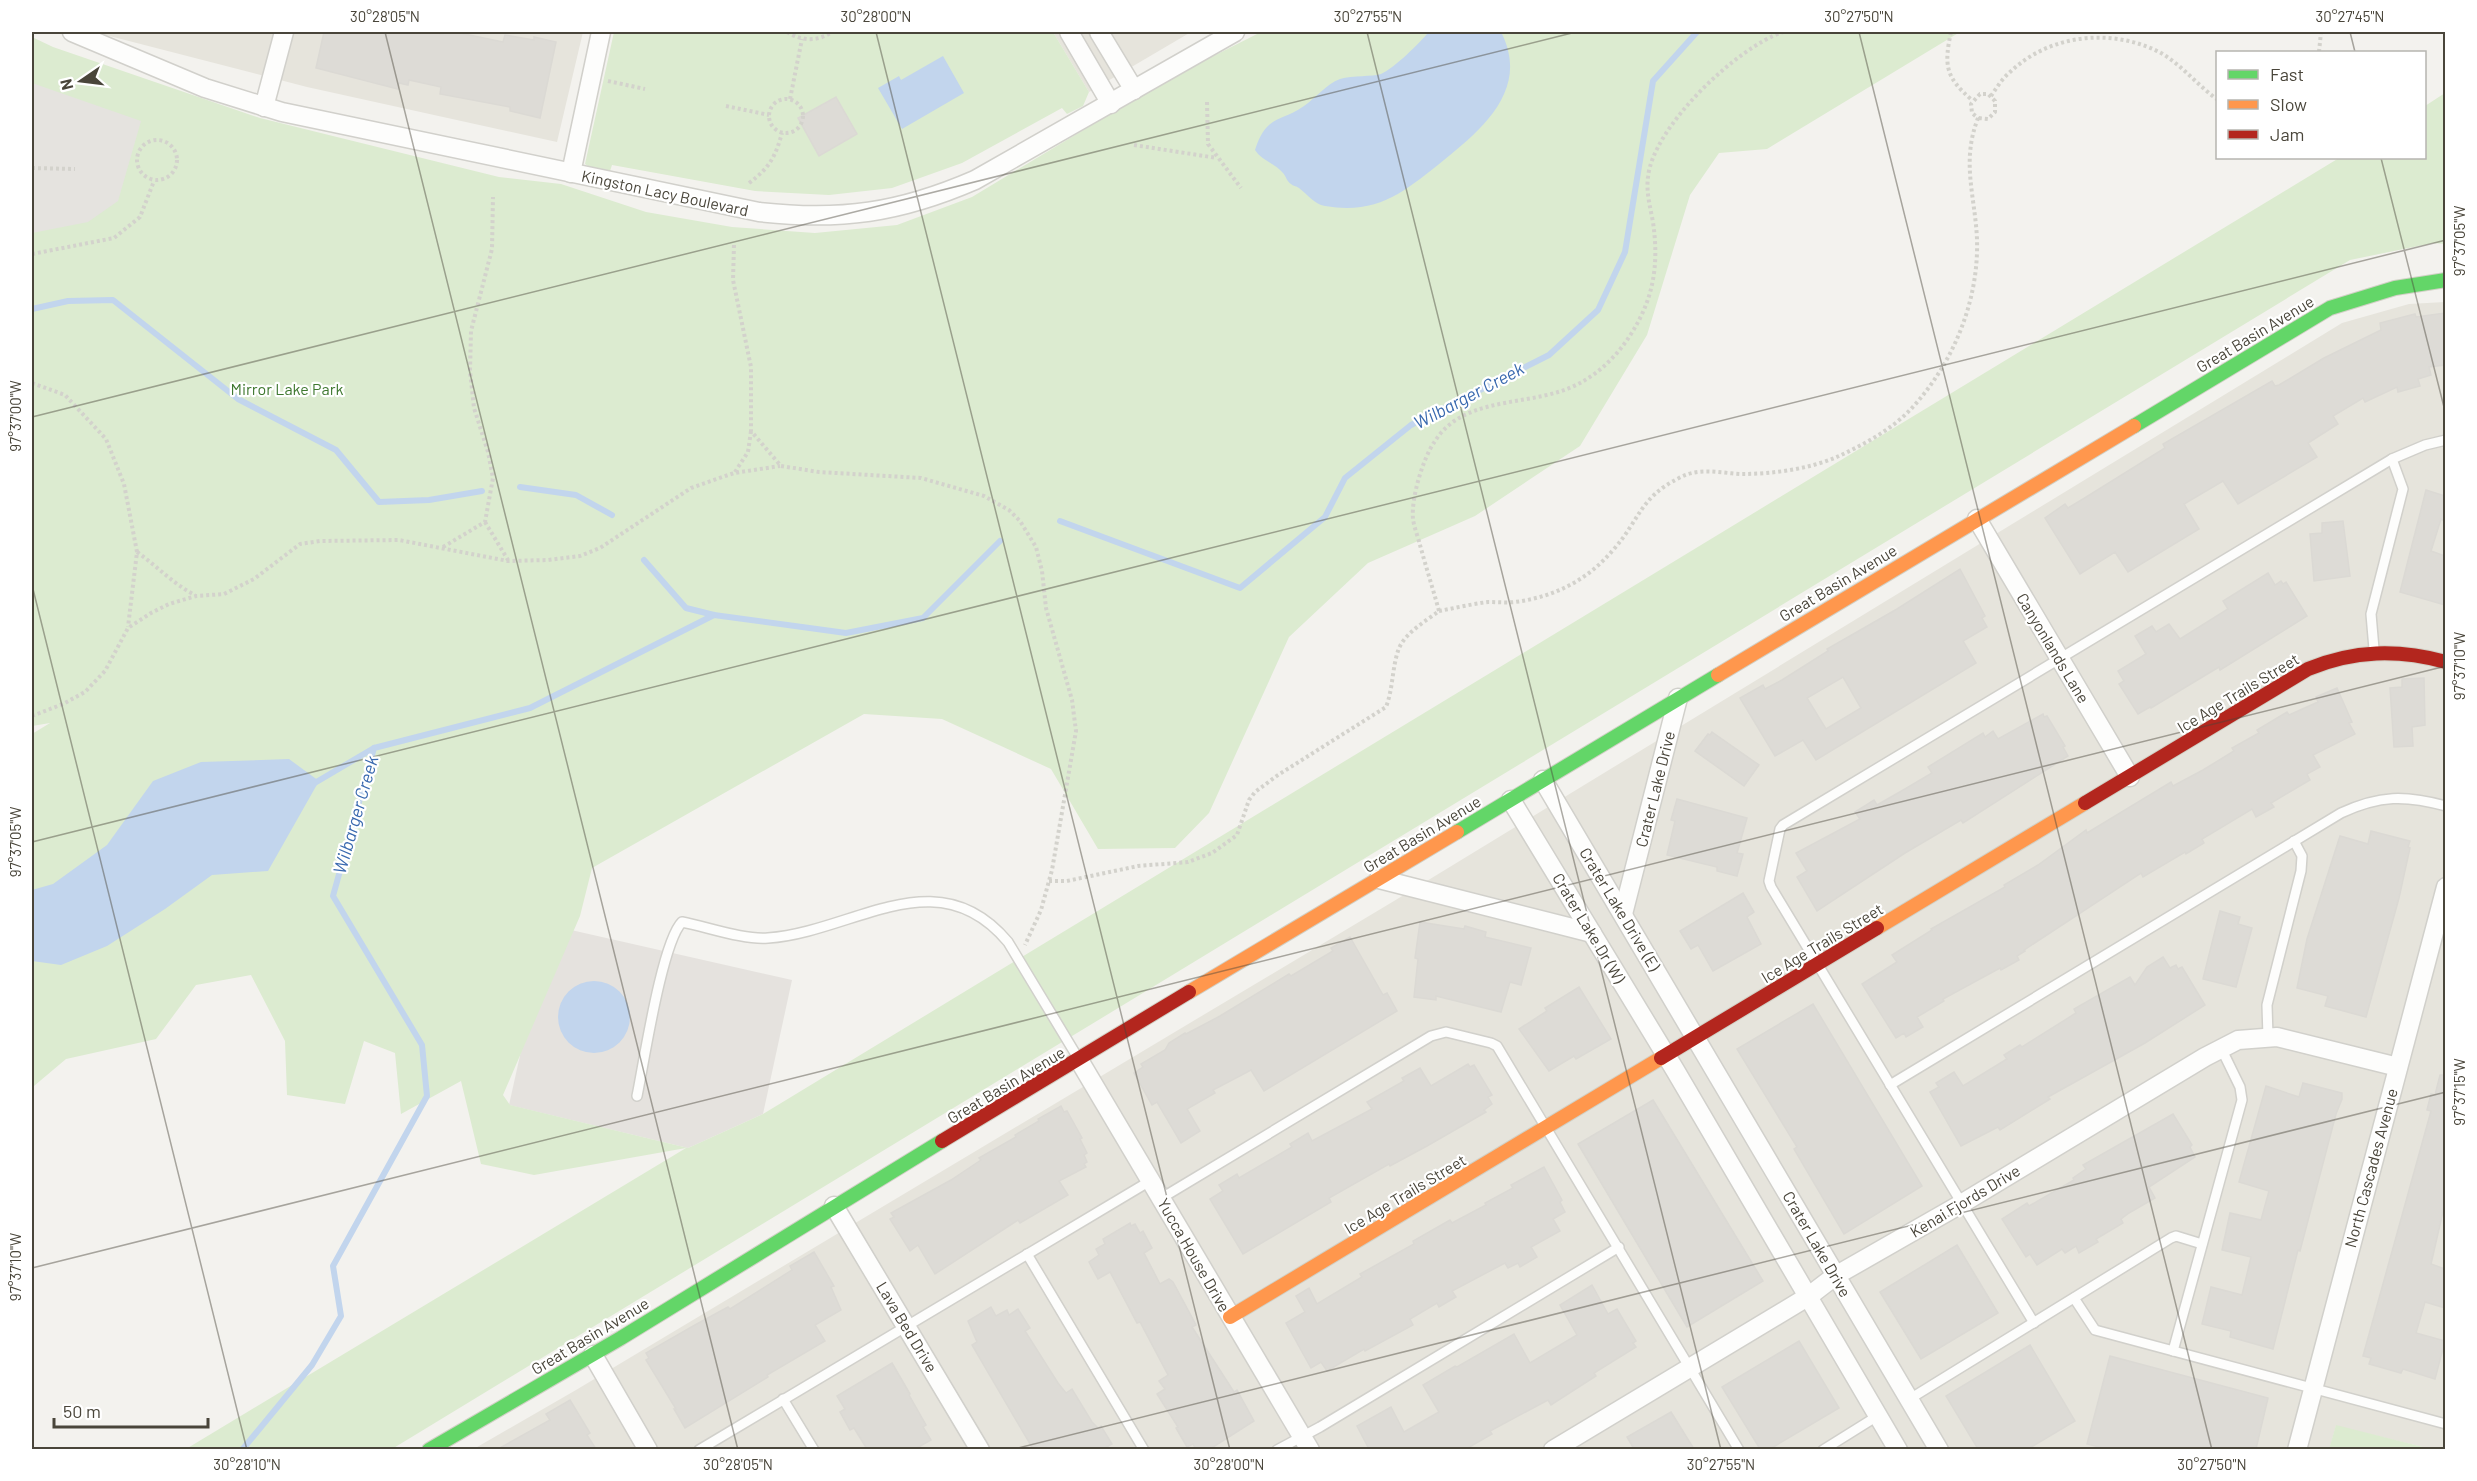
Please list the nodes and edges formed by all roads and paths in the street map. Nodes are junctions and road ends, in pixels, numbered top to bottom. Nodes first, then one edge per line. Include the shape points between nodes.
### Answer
1 (72, 32) edge
2 (284, 32) edge
3 (602, 32) edge
4 (788, 32) edge
5 (832, 32) edge
6 (1069, 32) edge
7 (1099, 32) edge
8 (1235, 32) edge
9 (1783, 32) edge
10 (1951, 32) edge
11 (2321, 32) edge
12 (802, 39) junction
13 (2319, 51) edge
14 (608, 81) dead end
15 (645, 89) dead end
16 (1134, 90) junction
17 (1991, 96) junction
18 (790, 99) junction
19 (2216, 99) edge
20 (1972, 100) junction
21 (1207, 102) dead end
22 (1111, 104) junction
23 (264, 106) junction
24 (726, 106) dead end
25 (769, 115) junction
26 (1978, 118) junction
27 (782, 133) junction
28 (1134, 145) dead end
29 (1218, 159) junction
30 (32, 168) edge
31 (75, 170) dead end
32 (571, 173) junction
33 (154, 181) junction
34 (749, 183) dead end
35 (1241, 188) dead end
36 (493, 197) dead end
37 (734, 245) dead end
38 (32, 254) edge
39 (2445, 280) edge
40 (32, 383) edge
41 (751, 431) junction
42 (2445, 440) edge
43 (2392, 459) junction
44 (781, 466) junction
45 (734, 473) junction
46 (1977, 519) junction
47 (485, 522) junction
48 (442, 547) junction
49 (137, 552) junction
50 (508, 561) junction
51 (196, 596) junction
52 (1439, 611) junction
53 (128, 628) junction
54 (2374, 651) junction
55 (2059, 658) junction
56 (2445, 662) edge
57 (1677, 698) junction
58 (32, 716) edge
59 (2130, 777) junction
60 (1543, 780) junction
61 (1511, 800) junction
62 (2445, 806) edge
63 (2294, 841) junction
64 (1379, 879) junction
65 (1049, 881) junction
66 (2445, 887) edge
67 (1623, 914) junction
68 (1592, 933) junction
69 (1017, 958) junction
70 (1818, 965) junction
71 (2268, 1037) junction
72 (1697, 1038) junction
73 (2221, 1048) junction
74 (1666, 1056) junction
75 (1079, 1060) junction
76 (2398, 1067) junction
77 (1890, 1085) junction
78 (637, 1096) dead end
79 (1547, 1128) junction
80 (1150, 1181) junction
81 (1160, 1199) junction
82 (1961, 1204) junction
83 (834, 1206) junction
84 (2202, 1244) junction
85 (1619, 1247) junction
86 (1027, 1254) junction
87 (1835, 1276) junction
88 (1809, 1296) junction
89 (2074, 1298) junction
90 (1230, 1317) junction
91 (2034, 1323) junction
92 (907, 1326) junction
93 (2173, 1351) junction
94 (593, 1355) junction
95 (1691, 1367) junction
96 (2313, 1388) junction
97 (783, 1399) junction
98 (1908, 1400) junction
99 (1879, 1415) junction
100 (2445, 1424) edge
101 (1306, 1443) edge
102 (429, 1449) edge
103 (648, 1449) edge
104 (699, 1449) edge
105 (814, 1449) edge
106 (980, 1449) edge
107 (1144, 1449) edge
108 (1277, 1449) edge
109 (1553, 1449) edge
110 (1739, 1449) edge
111 (1823, 1449) edge
112 (1898, 1449) edge
113 (1939, 1449) edge
114 (2296, 1449) edge

1 - 23 street, Kingston Lacy Boulevard via 205,88
2 - 23 street
3 - 32 street
4 - 12 path
5 - 12 path via 818,39
6 - 22 street
7 - 16 street
8 - 16 street, Kingston Lacy Boulevard
9 - 52 path via 1754,47 1712,79 1656,147 1648,175 1648,198 1656,265 1645,308 1616,356 1581,382 1559,392 1471,411 1451,421 1435,440 1418,485 1413,518
10 - 20 path via 1947,70 1958,88
11 - 13 path
12 - 18 path
14 - 15 path
16 - 22 street, Kingston Lacy Boulevard
17 - 19 path via 2008,74 2049,46 2084,37 2114,37 2138,42 2163,54
17 - 20 path via 1980,94
17 - 26 path via 1995,112 1988,119
18 - 25 path via 774,104
18 - 27 path via 800,105 803,120 798,130
20 - 26 path via 1972,113
21 - 29 path via 1208,144
22 - 32 street, Kingston Lacy Boulevard via 975,180 943,194 866,214 824,217 759,212
23 - 32 street, Kingston Lacy Boulevard
24 - 25 path
25 - 27 path via 772,127
26 - 52 path via 1968,166 1977,239 1970,305 1956,343 1910,410 1863,444 1809,467 1742,474 1708,470 1683,476 1663,486 1643,504 1614,550 1573,584 1546,596 1514,603
27 - 34 path via 777,153 765,171
28 - 29 path
29 - 35 path
30 - 31 path
33 - 33 path via 142,175 136,163 144,144 156,140 169,144 177,162 172,174
33 - 38 path via 140,217 114,238
36 - 47 path via 492,249 471,331 470,370 474,408 493,478
37 - 41 path via 733,280 751,367
39 - 46 street, Great Basin Avenue via 2395,288 2330,308
40 - 49 path via 65,395 106,439 124,484
41 - 44 path
41 - 45 path via 748,452
42 - 43 lane
43 - 54 lane via 2403,489 2371,614
43 - 55 lane
44 - 45 path
44 - 65 path via 944,483 1002,505 1028,533 1040,559 1046,608 1076,721
45 - 50 path via 691,489 600,548 580,556
46 - 55 street, Canyonlands Lane
46 - 57 street, Great Basin Avenue
47 - 48 path
47 - 50 path
48 - 50 path
48 - 51 path via 399,540 300,544 254,579 224,594
49 - 51 path via 176,585
49 - 53 path
51 - 53 path via 169,604
52 - 65 path via 1398,649 1386,707 1255,792 1237,836 1222,848 1188,862
53 - 58 path via 105,671 85,692
54 - 56 street, Ice Age Trails Street via 2420,654
54 - 59 street, Ice Age Trails Street via 2308,669
55 - 59 street, Canyonlands Lane
55 - 70 lane via 1783,825 1769,880
57 - 60 street, Great Basin Avenue
57 - 67 street, Crater Lake Drive
59 - 70 street, Ice Age Trails Street
60 - 61 street, Great Basin Avenue
60 - 67 street, Crater Lake Drive (E)
61 - 64 street, Great Basin Avenue
61 - 68 street, Crater Lake Dr (W)
62 - 63 lane via 2404,798 2373,800 2341,813
63 - 71 lane via 2302,856 2301,871 2266,1005
63 - 77 lane
64 - 68 street
64 - 75 street, Great Basin Avenue
65 - 69 path via 1034,927
66 - 76 street, North Cascades Avenue
67 - 72 street, Crater Lake Drive (E)
68 - 74 street, Crater Lake Dr (W)
69 - 75 lane
69 - 78 lane via 987,920 942,901 887,908 807,932 766,938 682,922 675,929 666,953
70 - 72 street, Ice Age Trails Street
70 - 77 lane
71 - 73 street, Kenai Fjords Drive via 2238,1040
71 - 76 street, Kenai Fjords Drive via 2296,1040
72 - 74 street, Ice Age Trails Street
72 - 87 street, Crater Lake Drive
73 - 82 street, Kenai Fjords Drive
73 - 84 lane via 2240,1087 2242,1100
74 - 79 street, Ice Age Trails Street
74 - 88 street, Crater Lake Drive
75 - 80 street, Yucca House Drive
75 - 83 street, Great Basin Avenue
76 - 96 street, North Cascades Avenue
77 - 82 lane
79 - 81 lane via 1497,1046 1439,1033
79 - 85 lane
79 - 90 street, Ice Age Trails Street
80 - 81 street, Yucca House Drive
80 - 86 lane
81 - 90 street, Yucca House Drive
82 - 87 street, Kenai Fjords Drive
82 - 91 lane
83 - 92 street, Lava Bed Drive
83 - 94 street, Great Basin Avenue
84 - 89 lane via 2171,1238
84 - 93 lane
85 - 95 lane
85 - 101 lane
86 - 92 lane
86 - 107 lane
87 - 88 street, Kenai Fjords Drive
87 - 98 street, Crater Lake Drive
88 - 95 street, Kenai Fjords Drive
88 - 99 street, Crater Lake Drive
89 - 91 lane
89 - 93 lane via 2096,1330
90 - 101 street, Yucca House Drive
91 - 98 lane
92 - 97 lane
92 - 106 street, Lava Bed Drive
93 - 96 lane
94 - 102 street, Great Basin Avenue
94 - 103 street
95 - 109 street, Kenai Fjords Drive
95 - 110 lane
96 - 100 lane
96 - 114 street, North Cascades Avenue
97 - 104 lane
97 - 105 lane
98 - 113 street, Crater Lake Drive
99 - 111 lane
99 - 112 street, Crater Lake Drive
101 - 108 lane

